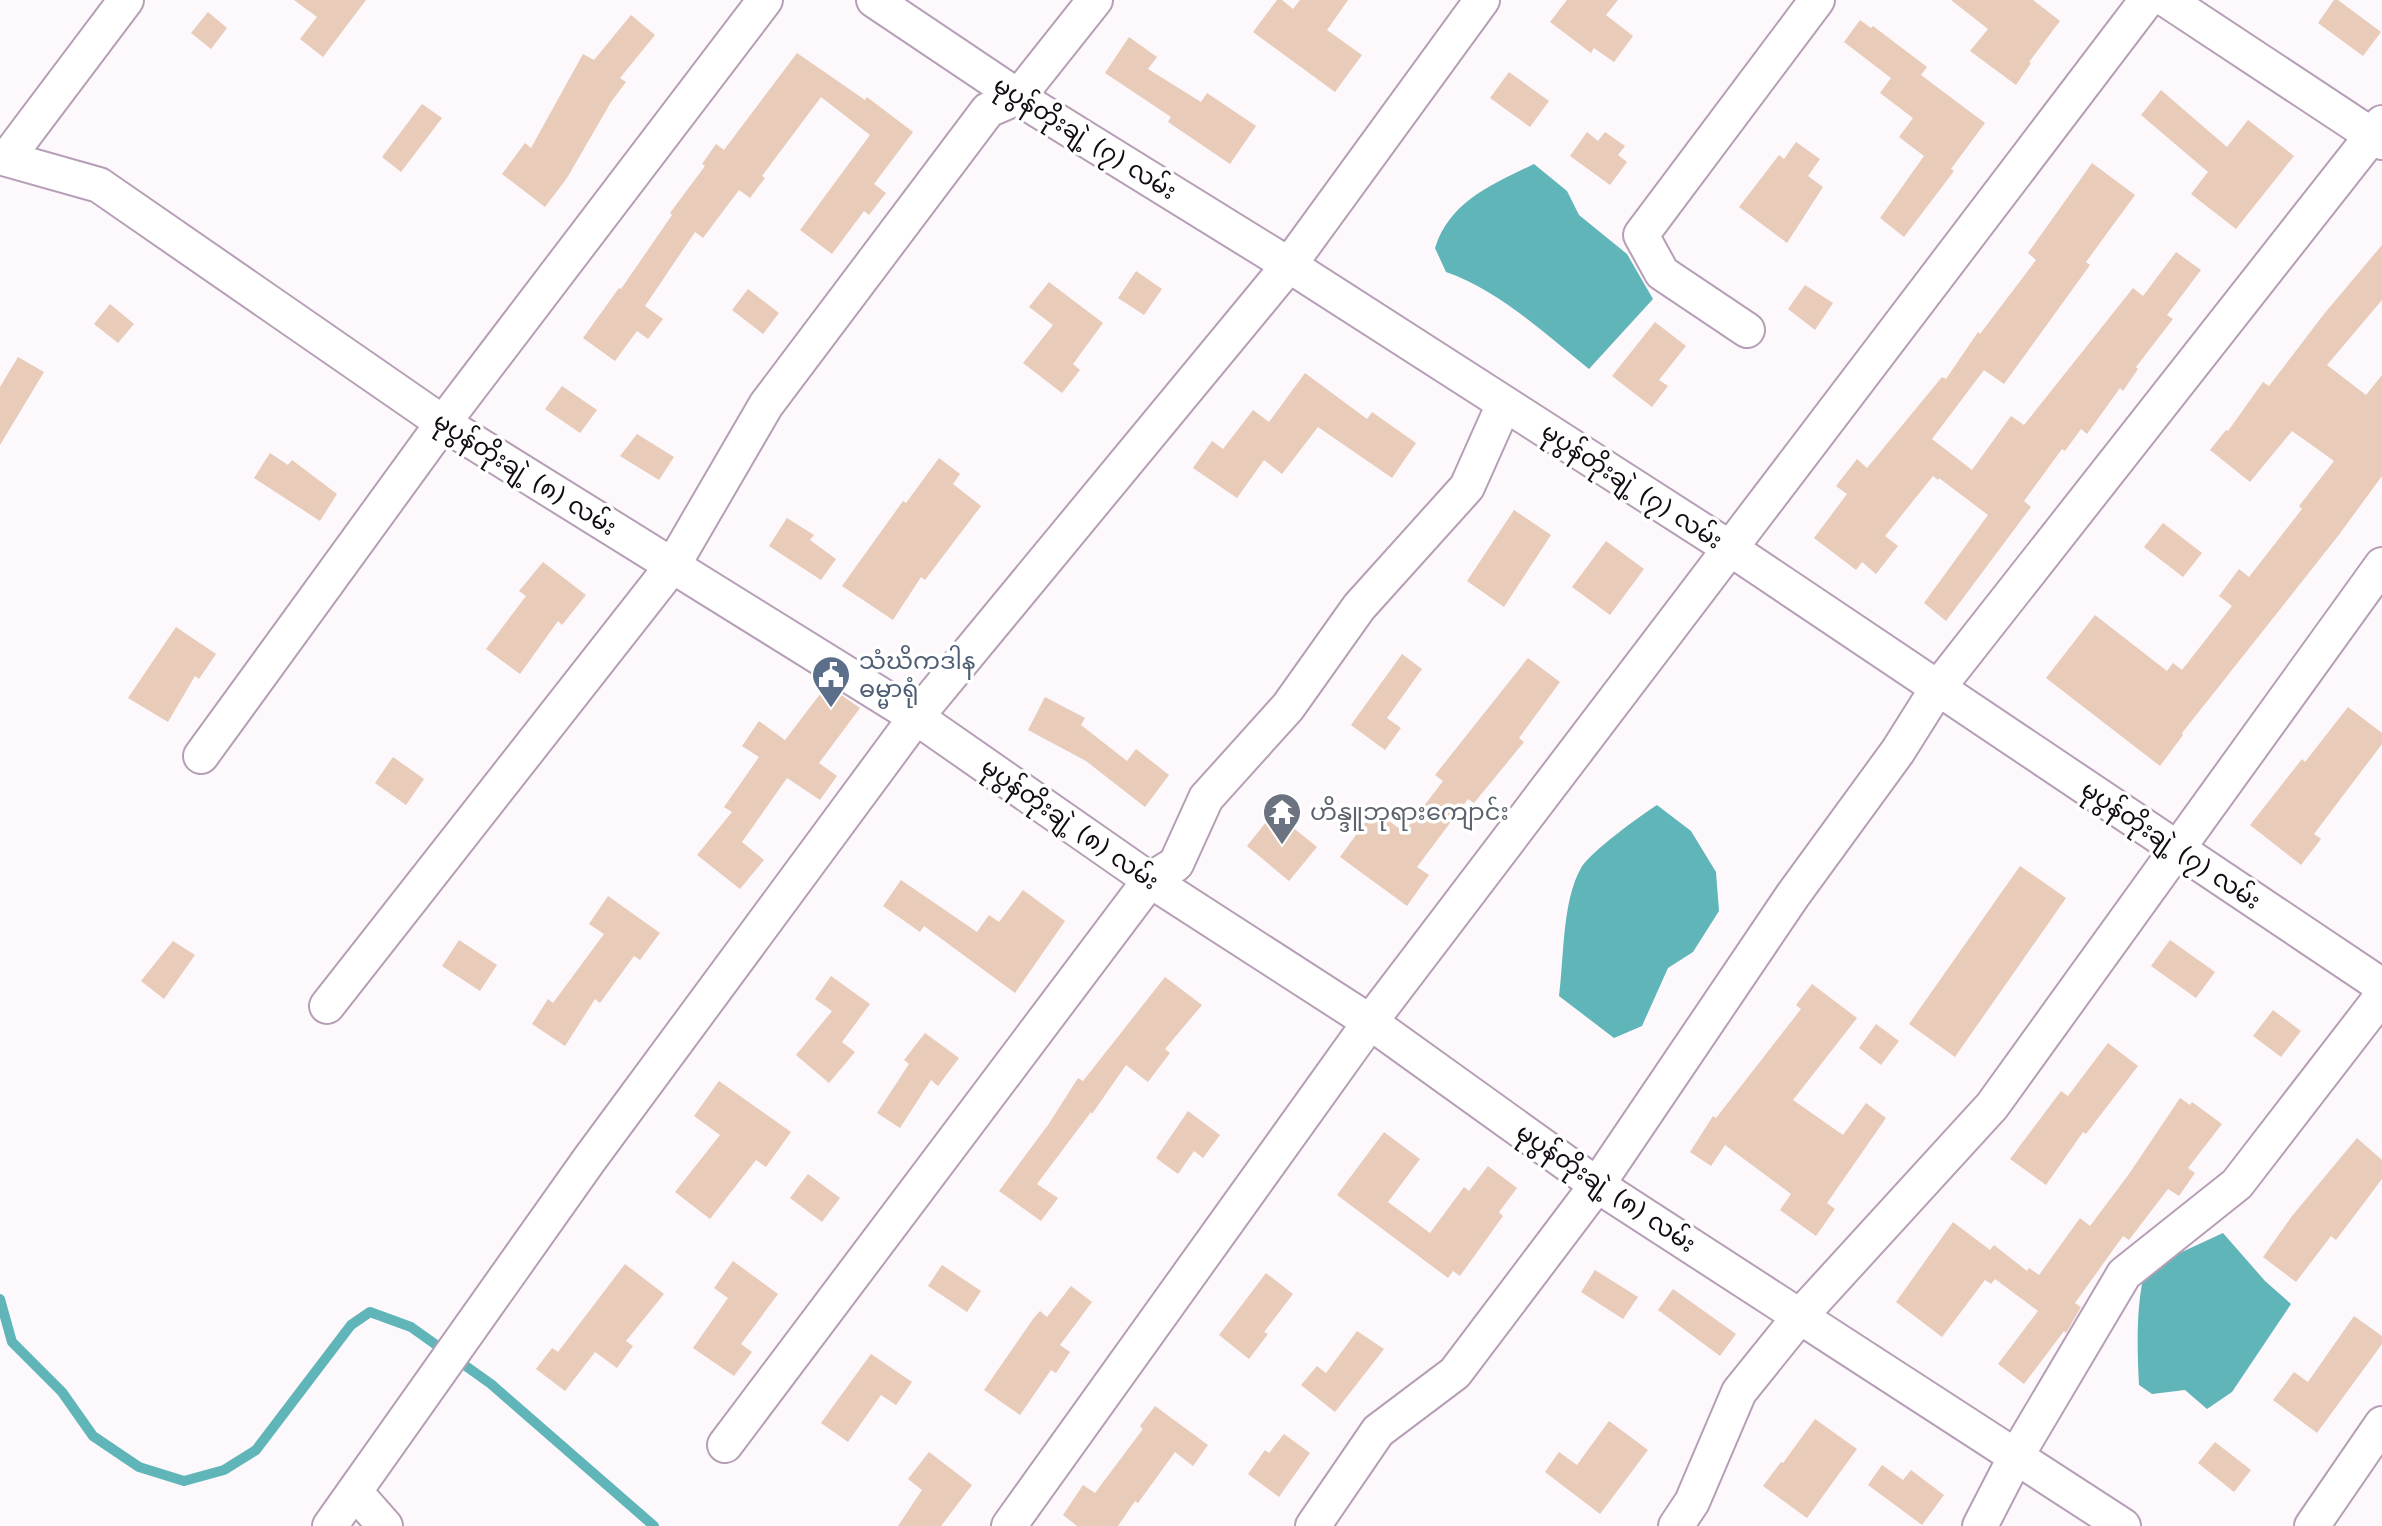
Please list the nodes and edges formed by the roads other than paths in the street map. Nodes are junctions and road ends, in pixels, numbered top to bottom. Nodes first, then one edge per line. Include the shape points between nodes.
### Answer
1 (126, 0) edge
2 (765, 0) edge
3 (874, 0) edge
4 (1095, 0) edge
5 (1482, 0) edge
6 (1817, 0) edge
7 (2147, 0) edge
8 (2167, 0) edge
9 (1018, 97) junction
10 (2379, 134) edge
11 (4, 158) edge
12 (1289, 265) junction
13 (1747, 330) dead end
14 (1504, 404) junction
15 (443, 423) junction
16 (1731, 549) junction
17 (673, 565) junction
18 (2382, 565) edge
19 (1937, 689) junction
20 (916, 717) junction
21 (201, 756) dead end
22 (2178, 850) junction
23 (1150, 880) junction
24 (2382, 986) edge
25 (2382, 996) edge
26 (327, 1006) dead end
27 (1370, 1022) junction
28 (1597, 1185) junction
29 (1801, 1315) junction
30 (2382, 1424) edge
31 (725, 1445) dead end
32 (2015, 1458) junction
33 (355, 1492) junction
34 (330, 1526) edge
35 (385, 1526) edge
36 (1009, 1526) edge
37 (1313, 1526) edge
38 (1676, 1526) edge
39 (1980, 1526) edge
40 (2123, 1526) edge
41 (2312, 1526) edge

1 - 11 street
2 - 15 street
3 - 9 street, မုပွန်တိုးချဲ့ (၇) လမ်း
4 - 9 street
5 - 12 street
6 - 13 street via 1641,235 1662,273
7 - 16 street
8 - 10 street
9 - 12 street, မုပွန်တိုးချဲ့ (၇) လမ်း
9 - 17 street via 988,110 766,405
10 - 19 street
11 - 15 street, မုပွန်တိုးချဲ့ (၈) လမ်း via 99,185
12 - 14 street, မုပွန်တိုးချဲ့ (၇) လမ်း
12 - 20 street
14 - 16 street, မုပွန်တိုးချဲ့ (၇) လမ်း
14 - 23 street via 1467,487 1359,607 1288,707 1206,798 1176,864
15 - 17 street, မုပွန်တိုးချဲ့ (၈) လမ်း
15 - 21 street
16 - 19 street, မုပွန်တိုးချဲ့ (၇) လမ်း
16 - 27 street
17 - 20 street, မုပွန်တိုးချဲ့ (၈) လမ်း
17 - 26 street
18 - 22 street
19 - 22 street, မုပွန်တိုးချဲ့ (၇) လမ်း
19 - 28 street
20 - 23 street, မုပွန်တိုးချဲ့ (၈) လမ်း
20 - 33 street via 589,1160
22 - 24 street, မုပွန်တိုးချဲ့ (၇) လမ်း
22 - 29 street via 1992,1106
23 - 27 street, မုပွန်တိုးချဲ့ (၈) လမ်း
23 - 31 street
25 - 32 street via 2237,1184 2124,1274
27 - 28 street, မုပွန်တိုးချဲ့ (၈) လမ်း
27 - 36 street
28 - 29 street, မုပွန်တိုးချဲ့ (၈) လမ်း
28 - 37 street via 1455,1373 1378,1431
29 - 32 street, မုပွန်တိုးချဲ့ (၈) လမ်း
29 - 38 street via 1739,1392 1692,1502
30 - 41 street
32 - 39 street
32 - 40 street, မုပွန်တိုးချဲ့ (၈) လမ်း
33 - 34 street
33 - 35 street

